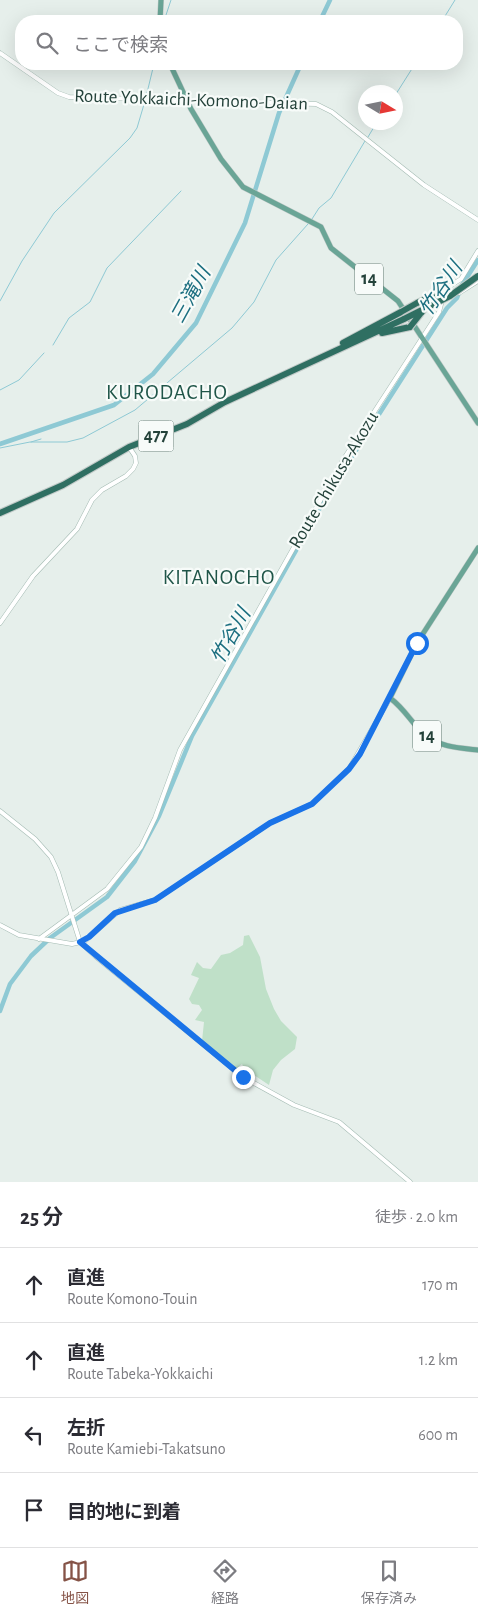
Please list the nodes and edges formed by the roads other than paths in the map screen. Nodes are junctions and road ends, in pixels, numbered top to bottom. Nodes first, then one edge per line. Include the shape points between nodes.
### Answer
1 (161, 0) edge
2 (160, 15) edge
3 (0, 53) edge
4 (15, 63) edge
5 (25, 70) edge
6 (173, 70) edge
7 (187, 101) junction
8 (478, 220) edge
9 (478, 251) edge
10 (478, 276) edge
11 (478, 281) edge
12 (444, 295) junction
13 (424, 340) junction
14 (314, 360) junction
15 (478, 423) edge
16 (129, 447) junction
17 (0, 513) edge
18 (478, 548) edge
19 (0, 624) edge
20 (390, 698) junction
21 (478, 750) edge
22 (0, 811) edge
23 (71, 916) junction
24 (0, 925) edge
25 (40, 939) junction
26 (80, 942) junction
27 (410, 1182) edge

1 - 2 main road
3 - 4 main road, Route Yokkaichi-Komono-Daian
5 - 7 main road, Route Yokkaichi-Komono-Daian via 69,97
6 - 7 main road, 14
7 - 8 main road, Route Yokkaichi-Komono-Daian via 316,104 332,112 424,185
7 - 13 main road, 14 via 221,159 243,187 321,227 332,248 398,300
9 - 12 main road via 461,279 446,288
10 - 14 highway, 477, bridge via 450,296
11 - 12 main road, bridge via 464,291
12 - 13 main road, Route Chikusa-Akozu via 441,308
12 - 14 highway, bridge via 417,303
12 - 14 highway, bridge via 428,302 410,328 382,333
13 - 15 main road, 14
13 - 23 main road, Route Chikusa-Akozu via 343,460 180,750 141,847 107,889
14 - 16 highway, 477 via 225,402 187,424
16 - 17 highway, 477 via 63,485
16 - 19 main road via 135,456 133,469 92,500 77,528 33,576
18 - 20 main road via 417,643
20 - 21 main road, 14 via 404,708 430,739
20 - 26 main road via 352,764 312,804 270,823 155,900 115,913
22 - 23 main road via 35,839 50,857 58,872
23 - 25 main road, Route Chikusa-Akozu
23 - 26 main road
24 - 25 main road via 16,934
25 - 26 main road via 69,944
26 - 27 main road via 243,1077 294,1105 339,1122

